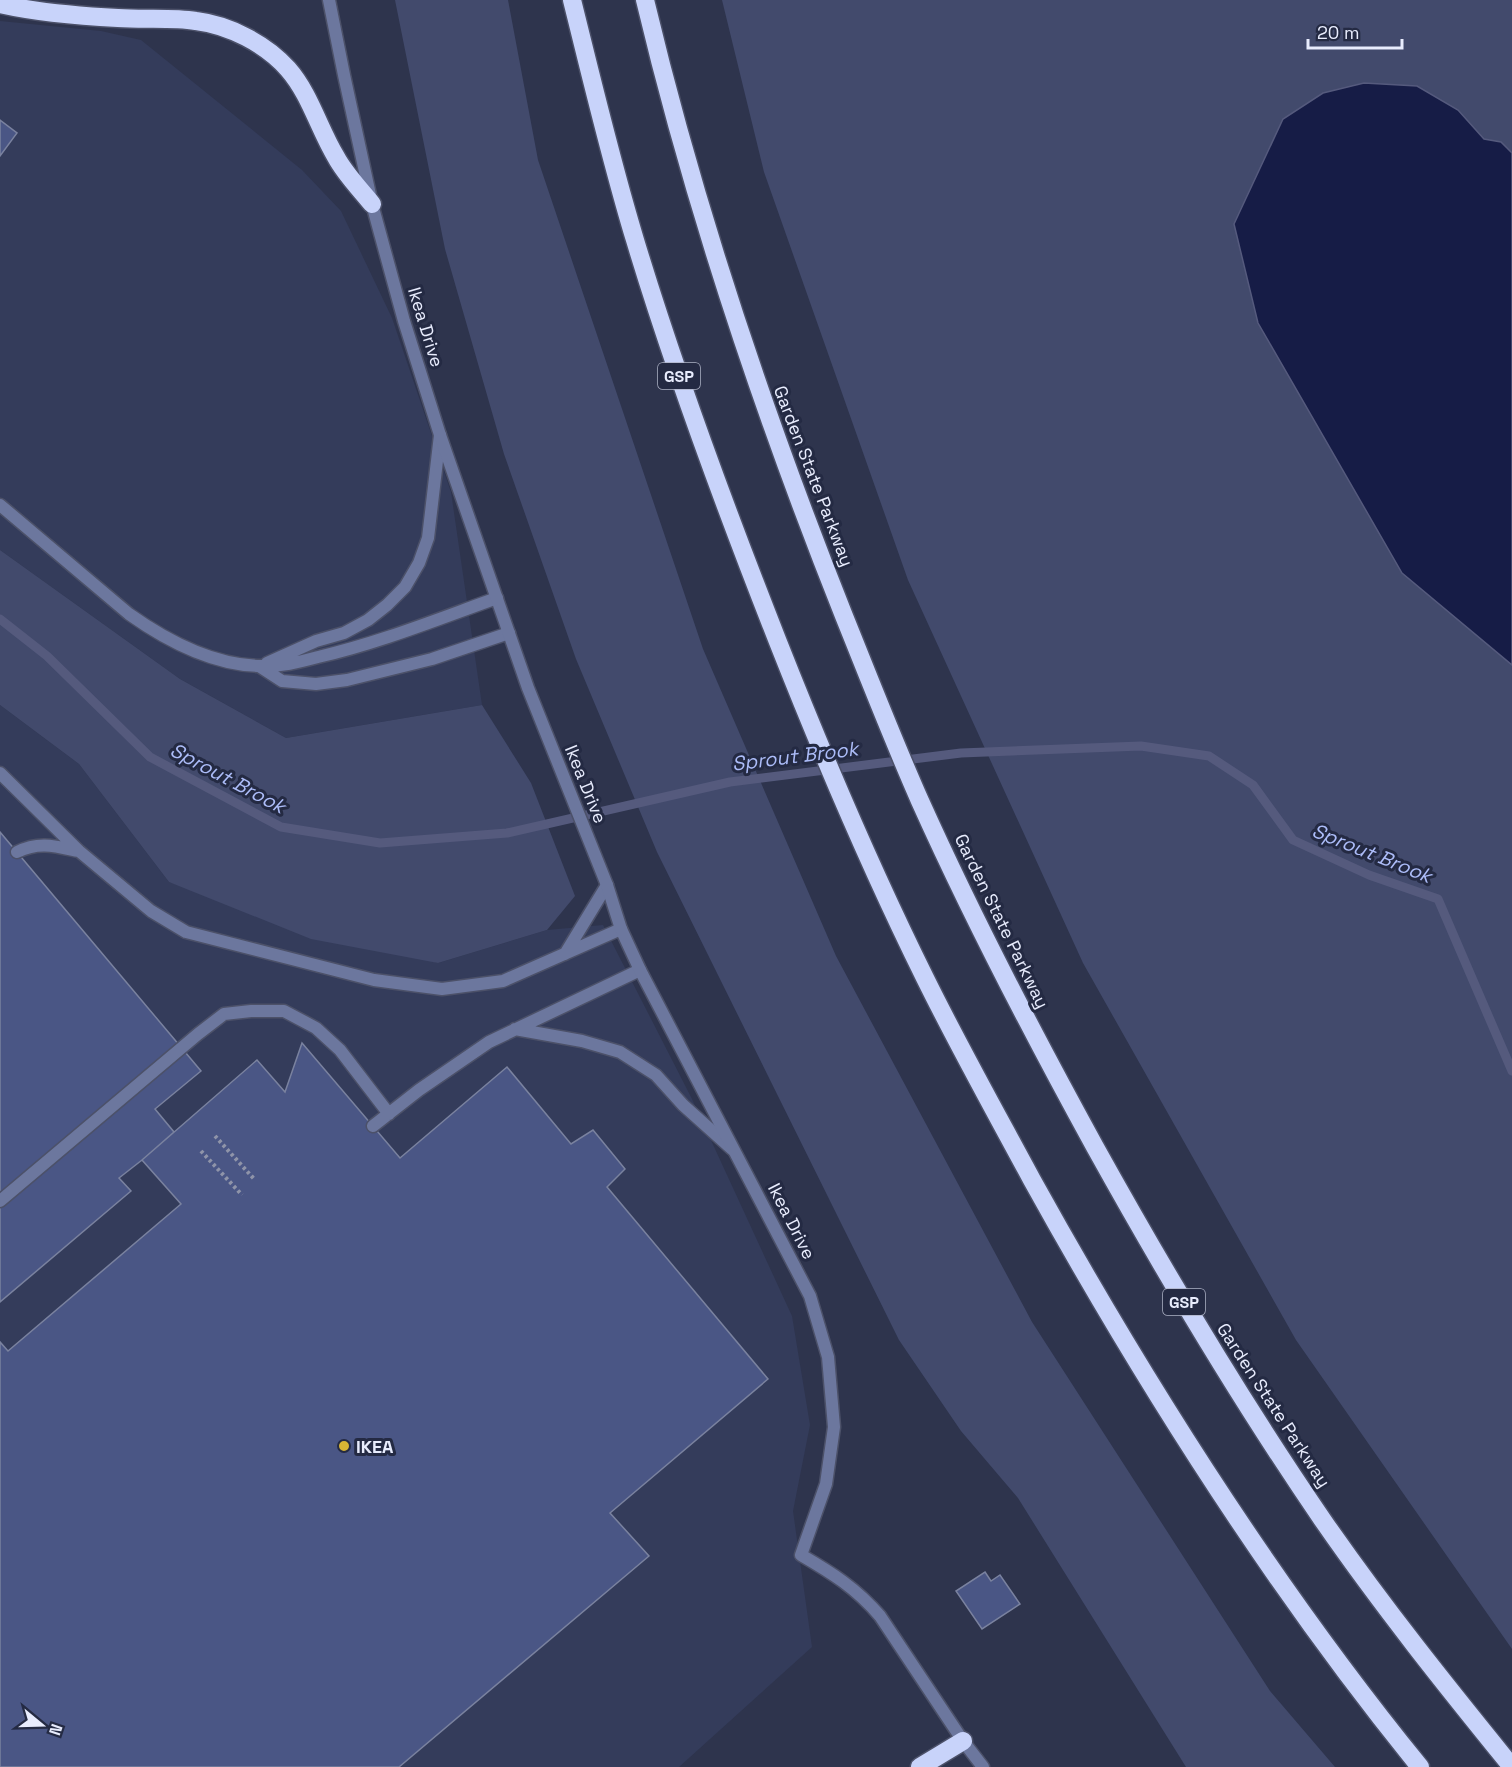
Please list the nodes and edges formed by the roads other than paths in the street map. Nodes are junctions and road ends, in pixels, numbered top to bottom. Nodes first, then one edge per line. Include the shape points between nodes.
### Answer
1 (329, 0) edge
2 (572, 0) edge
3 (645, 0) edge
4 (0, 4) edge
5 (372, 204) junction
6 (440, 435) junction
7 (0, 505) edge
8 (497, 598) junction
9 (509, 633) junction
10 (259, 666) junction
11 (0, 773) edge
12 (79, 851) junction
13 (17, 852) dead end
14 (607, 885) junction
15 (621, 929) junction
16 (565, 954) junction
17 (640, 970) junction
18 (515, 1029) junction
19 (389, 1114) junction
20 (373, 1126) dead end
21 (736, 1151) junction
22 (0, 1201) edge
23 (963, 1741) junction
24 (920, 1767) edge
25 (983, 1767) edge
26 (1420, 1767) edge
27 (1512, 1767) edge

1 - 5 street, Ikea Drive
2 - 26 highway, GSP via 634,238 689,408 818,742 925,979 1082,1271 1174,1424 1266,1562
3 - 27 highway, Garden State Parkway / GSP via 703,218 757,384 889,727 989,947 1144,1235 1235,1385 1324,1522 1425,1660
4 - 5 highway via 83,16 195,21 234,32 273,55 289,70 336,158
5 - 6 street, Ikea Drive
6 - 8 street, Ikea Drive
6 - 10 street via 428,538 405,586 368,620
7 - 10 street via 150,629 194,651
8 - 9 street, Ikea Drive
8 - 10 street via 355,649 286,665
9 - 10 street via 432,659 347,680 316,684 282,681
9 - 14 street, Ikea Drive
11 - 12 street
12 - 13 street via 44,844
12 - 16 street via 151,911 186,932 374,980 442,989 503,981
14 - 15 street, Ikea Drive
14 - 16 street
15 - 16 street
15 - 17 street, Ikea Drive
17 - 18 street
17 - 21 street, Ikea Drive
18 - 19 street via 489,1042
18 - 21 street via 620,1052 656,1075 683,1105
19 - 20 street
19 - 22 street via 340,1050 316,1028 284,1011 224,1014
21 - 23 street, Ikea Drive via 810,1296 828,1357 834,1427 830,1461 801,1555 865,1598 894,1635
23 - 24 highway
23 - 25 street

